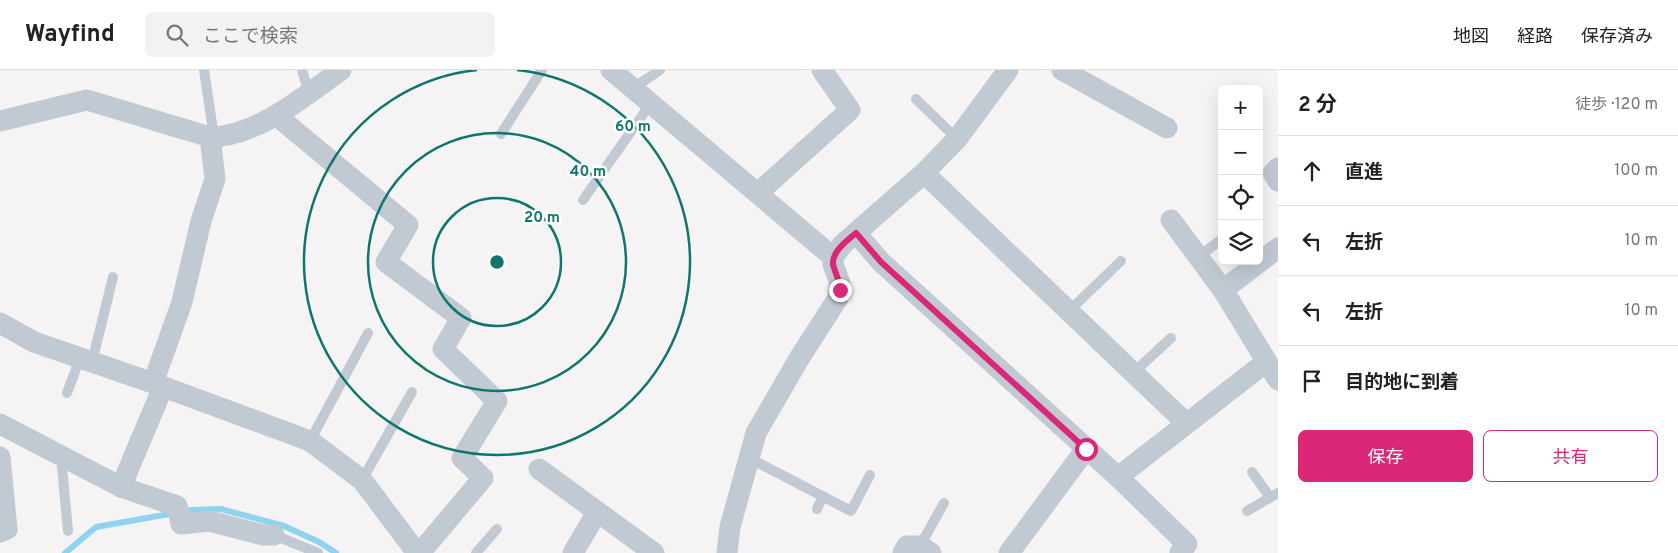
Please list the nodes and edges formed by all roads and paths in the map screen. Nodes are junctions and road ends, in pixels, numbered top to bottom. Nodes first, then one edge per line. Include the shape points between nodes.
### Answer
1 (204, 70) edge
2 (302, 70) edge
3 (341, 70) edge
4 (542, 70) edge
5 (611, 70) edge
6 (660, 70) edge
7 (822, 70) edge
8 (1008, 70) edge
9 (1062, 70) edge
10 (633, 88) junction
11 (309, 93) junction
12 (916, 99) dead end
13 (651, 103) junction
14 (277, 116) junction
15 (0, 121) edge
16 (1167, 128) dead end
17 (501, 134) dead end
18 (212, 137) junction
19 (957, 139) junction
20 (1278, 168) edge
21 (924, 173) junction
22 (1278, 181) edge
23 (758, 193) junction
24 (583, 200) dead end
25 (1171, 220) dead end
26 (856, 233) junction
27 (1218, 242) edge
28 (1278, 248) edge
29 (1198, 257) junction
30 (833, 258) junction
31 (1121, 262) dead end
32 (113, 277) dead end
33 (1223, 290) junction
34 (1069, 311) junction
35 (0, 323) edge
36 (368, 333) dead end
37 (1171, 338) dead end
38 (86, 360) junction
39 (1266, 362) junction
40 (1133, 373) junction
41 (1278, 380) edge
42 (158, 385) junction
43 (412, 392) dead end
44 (67, 393) dead end
45 (1186, 423) junction
46 (0, 424) edge
47 (310, 441) junction
48 (1086, 449) junction
49 (61, 456) junction
50 (0, 457) edge
51 (749, 458) junction
52 (539, 469) dead end
53 (1252, 472) dead end
54 (870, 475) dead end
55 (1118, 477) junction
56 (362, 480) junction
57 (121, 487) junction
58 (1274, 495) edge
59 (824, 496) junction
60 (944, 503) dead end
61 (817, 509) dead end
62 (1247, 511) dead end
63 (597, 512) junction
64 (497, 529) dead end
65 (68, 531) dead end
66 (0, 532) edge
67 (274, 535) joint
68 (918, 551) edge
69 (318, 553) edge
70 (418, 553) edge
71 (476, 553) edge
72 (573, 553) edge
73 (654, 553) edge
74 (727, 553) edge
75 (1008, 553) edge
76 (1180, 553) edge

1 - 18 lane
2 - 11 lane
3 - 11 street
4 - 17 lane
5 - 10 street
6 - 10 lane
7 - 23 street via 850,110
8 - 19 street
9 - 16 street
10 - 13 street
11 - 14 street
12 - 19 lane
13 - 23 street
13 - 24 lane
14 - 18 street via 227,136
14 - 70 street via 408,225 386,262 461,318 443,349 497,401 462,458 483,478
15 - 18 street via 86,100
18 - 42 street via 214,179
19 - 21 street
20 - 22 street via 1273,174
21 - 26 street
21 - 34 street
23 - 30 street
25 - 29 street
26 - 30 street
26 - 48 street via 881,262
27 - 29 lane
28 - 33 street
29 - 33 street
30 - 51 street via 840,283 838,298 756,433
31 - 34 lane
32 - 38 lane
33 - 39 street
34 - 40 street
35 - 38 street via 34,342
36 - 47 lane
37 - 40 lane
38 - 42 street
38 - 44 lane
39 - 41 street
39 - 45 street
40 - 45 street
42 - 47 street
42 - 57 street
43 - 56 lane
45 - 55 street
46 - 49 street
47 - 56 street
48 - 55 street
48 - 75 street
49 - 57 street
49 - 65 lane
50 - 66 street via 7,529
51 - 59 lane
51 - 74 street via 730,527
52 - 63 street
53 - 58 lane
54 - 59 lane via 851,511
55 - 76 street via 1187,544
56 - 70 street
57 - 67 street via 178,506 181,524 209,521 263,536
58 - 62 lane
59 - 61 lane
60 - 68 lane
63 - 72 street
63 - 73 street
64 - 71 lane
67 - 69 lane

